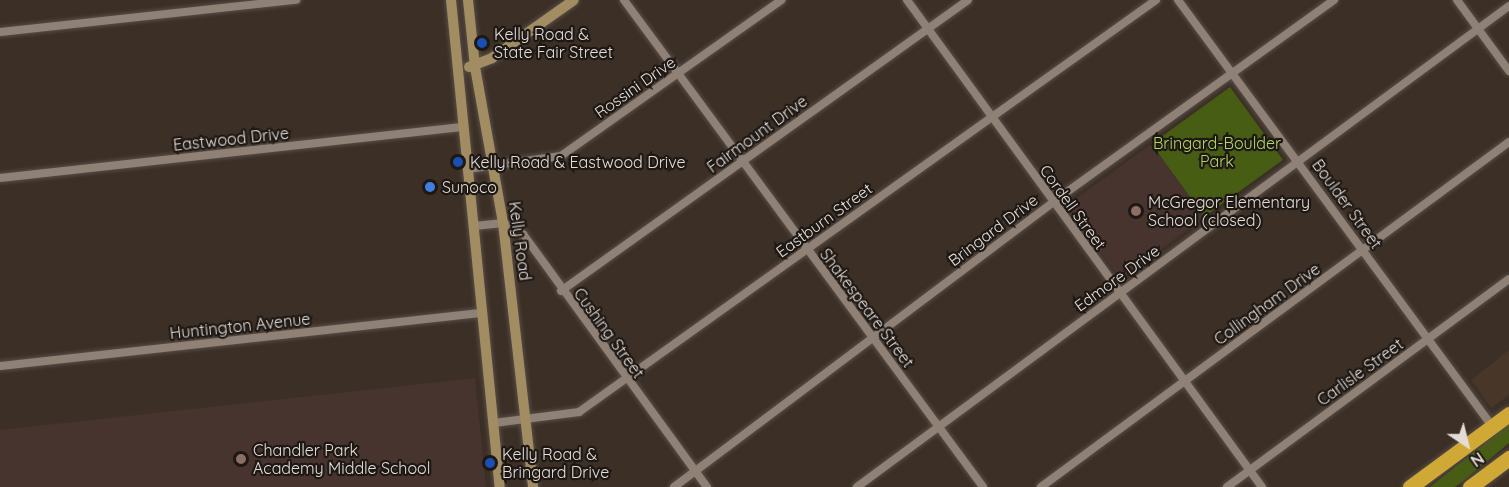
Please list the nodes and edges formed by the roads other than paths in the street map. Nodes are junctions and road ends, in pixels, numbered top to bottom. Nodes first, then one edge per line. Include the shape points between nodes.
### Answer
1 (296, 0) edge
2 (451, 0) edge
3 (468, 0) edge
4 (573, 0) edge
5 (624, 0) edge
6 (781, 0) edge
7 (907, 0) edge
8 (968, 0) edge
9 (1156, 0) edge
10 (1178, 0) edge
11 (1334, 0) edge
12 (1457, 0) edge
13 (1509, 6) edge
14 (928, 28) junction
15 (1478, 28) junction
16 (0, 32) edge
17 (475, 67) junction
18 (458, 69) junction
19 (1509, 71) edge
20 (677, 74) junction
21 (1233, 74) junction
22 (991, 117) junction
23 (464, 127) junction
24 (1509, 142) edge
25 (742, 161) junction
26 (1299, 161) junction
27 (493, 167) junction
28 (468, 169) junction
29 (0, 178) edge
30 (1053, 202) junction
31 (503, 223) junction
32 (475, 226) junction
33 (806, 249) junction
34 (1363, 250) junction
35 (1509, 279) edge
36 (561, 291) junction
37 (1119, 294) junction
38 (483, 313) junction
39 (872, 338) junction
40 (1428, 339) junction
41 (0, 366) edge
42 (626, 379) junction
43 (1184, 382) junction
44 (1509, 414) edge
45 (526, 420) junction
46 (494, 423) junction
47 (1492, 426) junction
48 (938, 427) junction
49 (1509, 458) edge
50 (695, 471) junction
51 (1250, 471) junction
52 (500, 487) edge
53 (533, 487) edge
54 (674, 487) edge
55 (707, 487) edge
56 (857, 487) edge
57 (983, 487) edge
58 (1041, 487) edge
59 (1227, 487) edge
60 (1262, 487) edge
61 (1410, 487) edge
62 (1470, 487) edge

1 - 16 street
2 - 18 street
3 - 17 street, Kelly Road
4 - 17 street
5 - 20 street, Shakespeare Street
6 - 20 street, Rossini Drive
7 - 14 street, Cordell Street
8 - 14 street, Fairmount Drive
9 - 22 street, Eastburn Street
10 - 21 street, Boulder Street
11 - 21 street, Bringard Drive
12 - 15 street
13 - 15 street, Edmore Drive
14 - 22 street, Cordell Street
14 - 25 street, Fairmount Drive
15 - 19 street
15 - 26 street, Edmore Drive
17 - 18 street
17 - 27 street, Kelly Road
18 - 23 street
20 - 25 street, Shakespeare Street
20 - 27 street, Rossini Drive via 561,156
21 - 26 street, Boulder Street
21 - 30 street, Bringard Drive
22 - 30 street, Cordell Street
22 - 33 street, Eastburn Street
23 - 28 street
23 - 29 street, Eastwood Drive
24 - 34 street, Collingham Drive
25 - 33 street, Shakespeare Street
25 - 36 street, Fairmount Drive
26 - 34 street, Boulder Street
26 - 37 street, Edmore Drive
27 - 28 street, Rossini Drive
27 - 31 street, Kelly Road
28 - 32 street
30 - 37 street, Cordell Street
30 - 39 street, Bringard Drive
31 - 32 street
31 - 36 street, Cushing Street via 523,234
31 - 45 street, Kelly Road
32 - 38 street
33 - 39 street, Shakespeare Street
33 - 42 street, Eastburn Street
34 - 40 street, Boulder Street
34 - 43 street, Collingham Drive
35 - 40 street, Carlisle Street
36 - 42 street, Cushing Street
37 - 43 street, Cordell Street
37 - 48 street, Edmore Drive
38 - 41 street, Huntington Avenue
38 - 46 street
39 - 48 street, Shakespeare Street
39 - 50 street, Bringard Drive
40 - 47 street, Boulder Street
40 - 51 street, Carlisle Street
42 - 45 street, Eastburn Street via 576,414
42 - 50 street, Cushing Street
43 - 51 street, Cordell Street
43 - 58 street, Collingham Drive
44 - 47 highway
45 - 46 street, Eastburn Street
45 - 53 street, Kelly Road
46 - 52 street
47 - 61 highway
48 - 56 street, Edmore Drive
48 - 57 street, Shakespeare Street
49 - 62 highway
50 - 54 street, Bringard Drive
50 - 55 street, Cushing Street
51 - 59 street, Carlisle Street
51 - 60 street, Cordell Street

